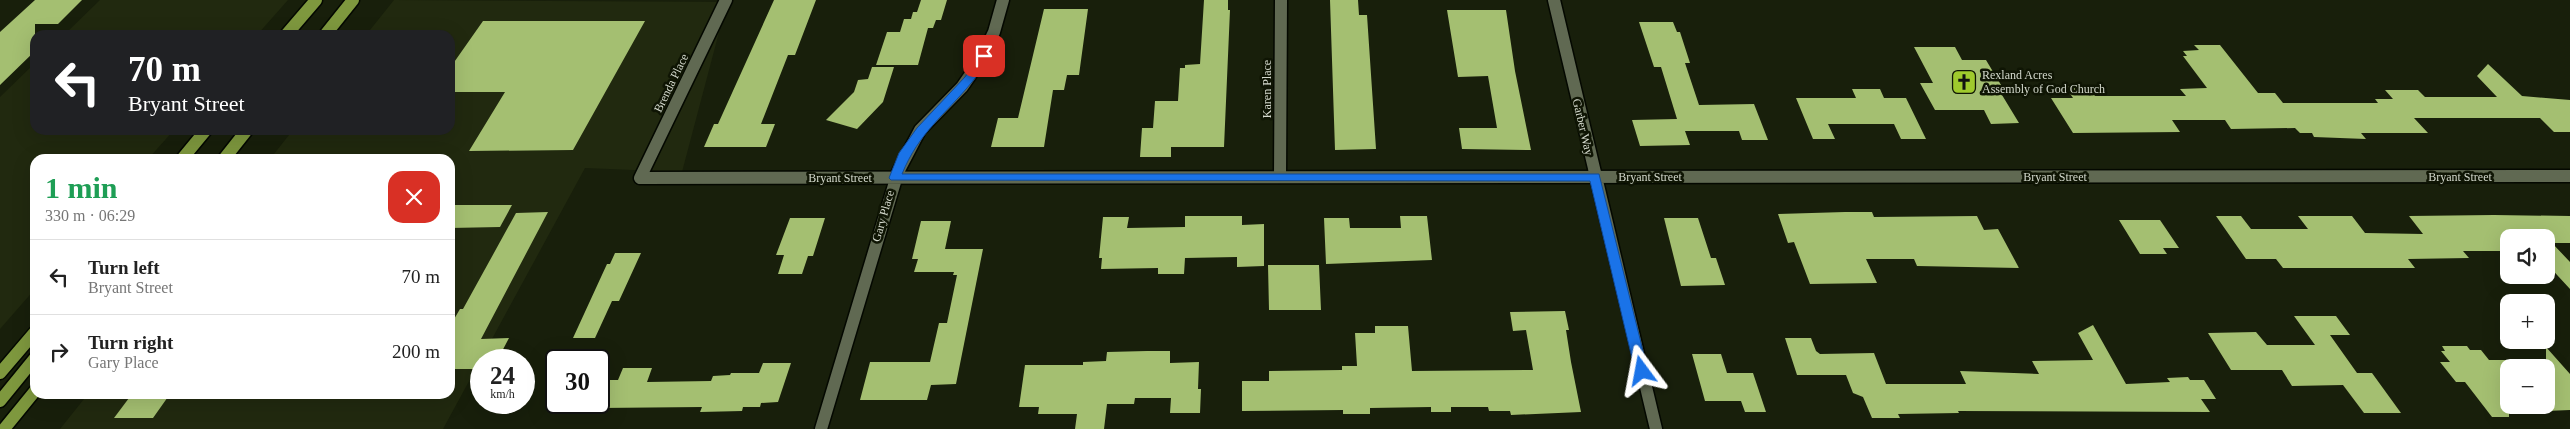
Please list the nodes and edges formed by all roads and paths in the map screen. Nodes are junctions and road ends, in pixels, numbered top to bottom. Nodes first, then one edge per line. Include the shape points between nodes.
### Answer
1 (316, 0) edge
2 (353, 0) edge
3 (726, 0) edge
4 (1003, 0) edge
5 (1281, 0) edge
6 (1554, 0) edge
7 (290, 30) edge
8 (329, 30) edge
9 (202, 135) edge
10 (243, 135) edge
11 (186, 154) edge
12 (228, 154) edge
13 (2570, 176) edge
14 (1280, 177) junction
15 (1595, 177) junction
16 (640, 178) joint
17 (895, 178) junction
18 (30, 338) edge
19 (30, 364) edge
20 (0, 373) edge
21 (30, 397) edge
22 (0, 401) edge
23 (4, 429) edge
24 (821, 429) edge
25 (1656, 429) edge

1 - 7 main road
2 - 8 main road
3 - 16 street, Brenda Place
4 - 17 street, Gary Place via 995,32 984,56 969,79 921,130 905,153
5 - 14 street, Karen Place
6 - 15 street, Garber Way
9 - 11 main road
10 - 12 main road
13 - 15 street, Bryant Street
14 - 15 street, Bryant Street
14 - 17 street, Bryant Street
15 - 25 street, Garber Way
16 - 17 street, Bryant Street
17 - 24 street, Gary Place
18 - 20 main road
19 - 22 main road
21 - 23 main road

